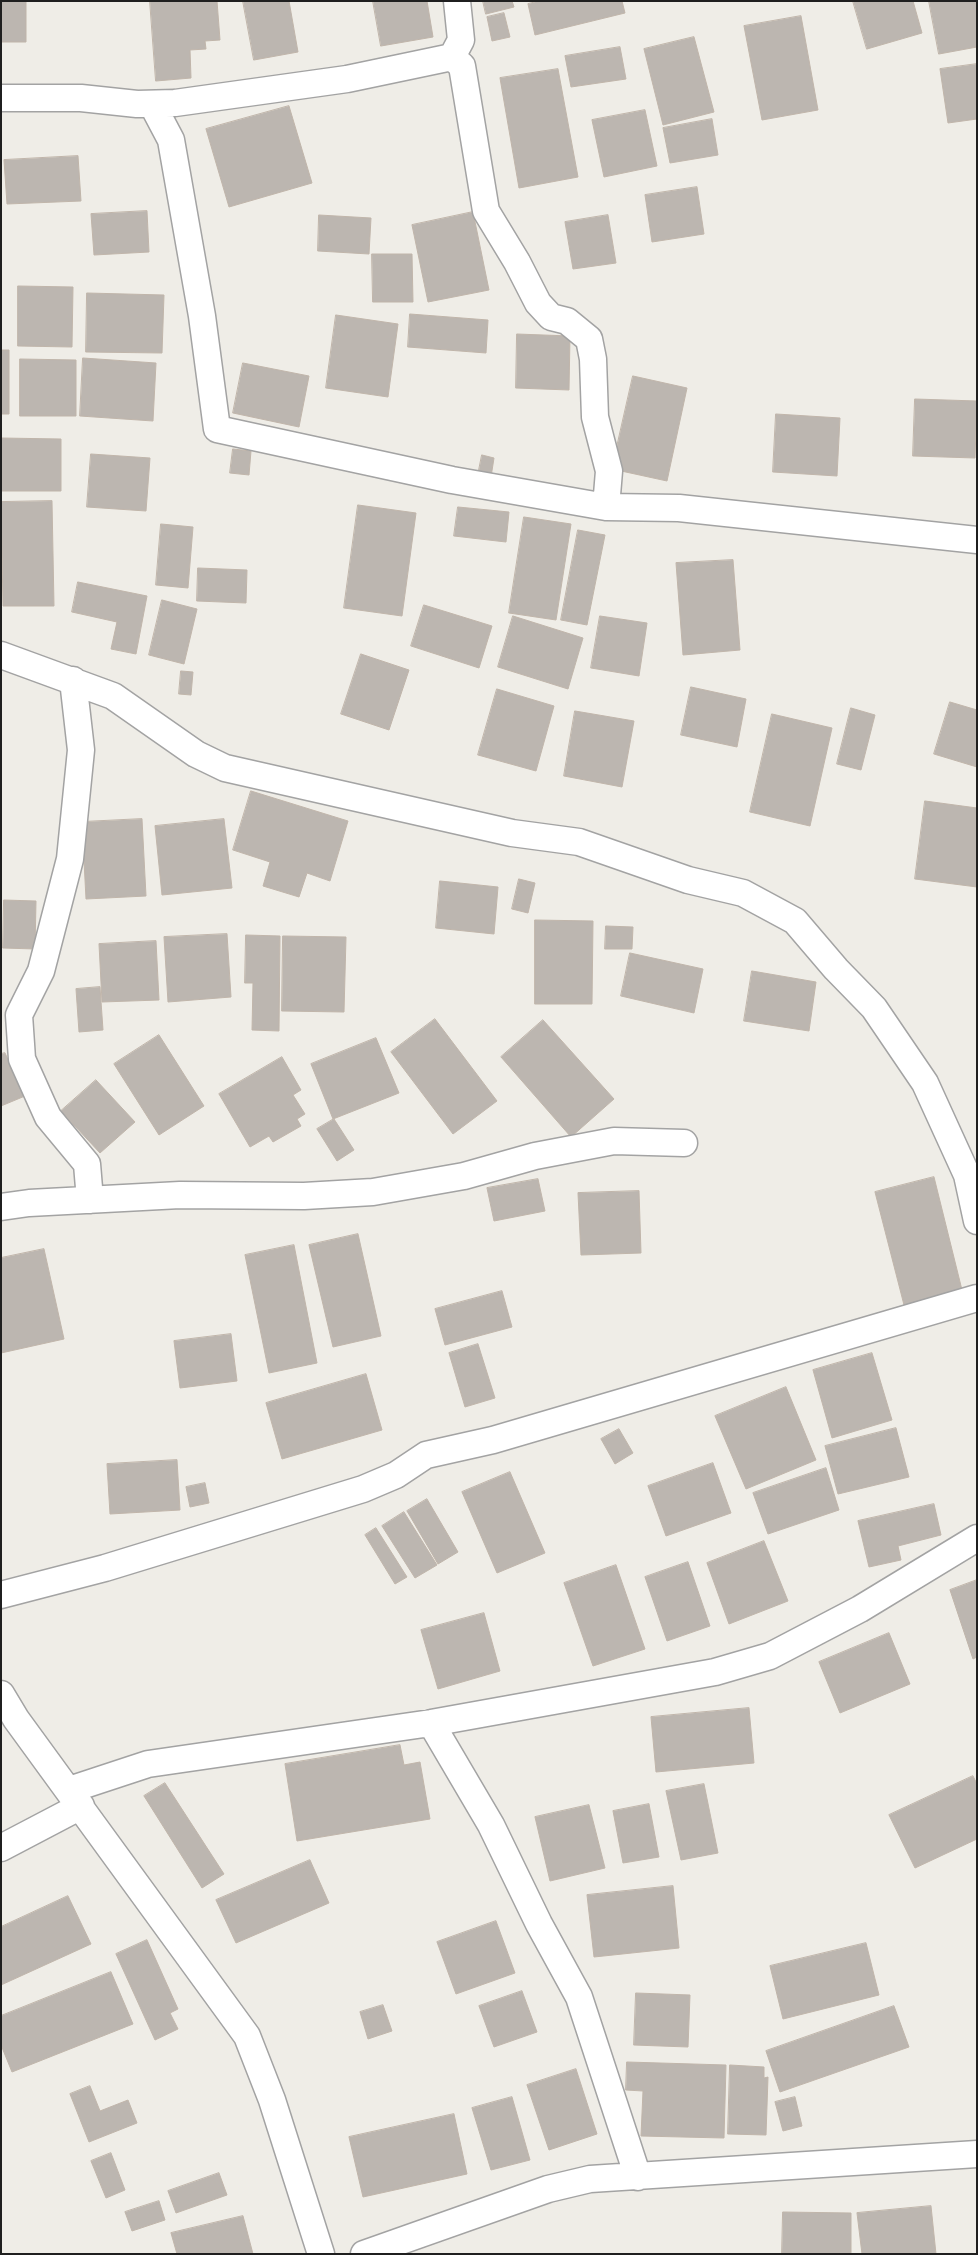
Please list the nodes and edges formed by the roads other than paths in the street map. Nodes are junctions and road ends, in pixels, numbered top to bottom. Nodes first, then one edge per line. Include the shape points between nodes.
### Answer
1 (457, 1) edge
2 (452, 57) junction
3 (1, 98) edge
4 (152, 104) junction
5 (606, 507) junction
6 (977, 540) edge
7 (1, 655) edge
8 (73, 680) junction
9 (684, 1143) dead end
10 (90, 1200) junction
11 (1, 1207) edge
12 (977, 1221) edge
13 (977, 1298) edge
14 (977, 1538) edge
15 (1, 1595) edge
16 (1, 1694) edge
17 (431, 1723) junction
18 (75, 1798) junction
19 (1, 1848) edge
20 (977, 2154) edge
21 (638, 2177) junction
22 (321, 2254) edge
23 (364, 2254) edge

1 - 2 street via 461,40
2 - 4 street via 347,79
2 - 5 street via 462,66 486,212 538,303 551,317 567,321 589,339 595,417 609,471
3 - 4 street via 81,98
4 - 5 street via 172,140 218,429 452,480
5 - 6 street via 679,508
7 - 8 street
8 - 10 street via 81,750 70,859 41,971 19,1015 22,1059 48,1117 87,1164
8 - 12 street via 113,696 196,754 225,768 512,833 579,842 688,880 743,893 795,921 836,970 874,1008 925,1083 967,1175
9 - 10 street via 614,1141 535,1156 464,1176 373,1192
10 - 11 street
13 - 15 street via 493,1440 426,1455 396,1475 363,1489 105,1568
14 - 17 street via 860,1609 770,1656 715,1672
16 - 18 street
17 - 18 street via 148,1764
17 - 21 street via 491,1825 579,1997
18 - 19 street
18 - 22 street via 247,2036 272,2100
20 - 21 street
21 - 23 street via 590,2179 548,2189

